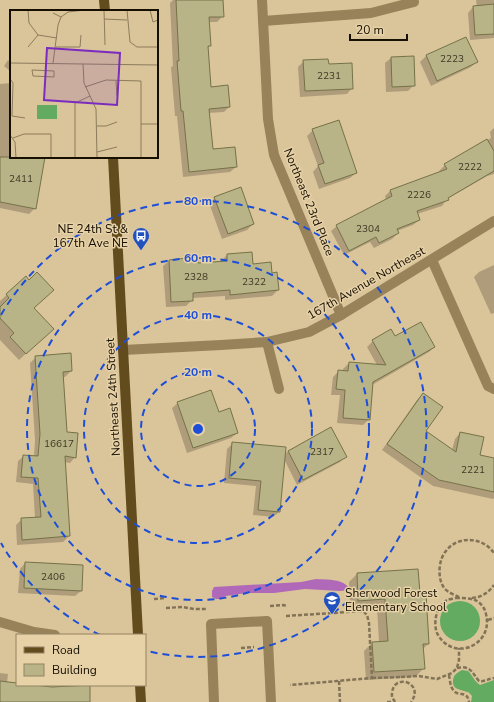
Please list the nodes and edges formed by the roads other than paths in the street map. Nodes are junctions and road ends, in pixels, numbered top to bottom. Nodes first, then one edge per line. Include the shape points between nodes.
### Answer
1 (104, 0) edge
2 (262, 0) edge
3 (414, 2) dead end
4 (105, 10) edge
5 (263, 21) junction
6 (113, 158) edge
7 (494, 221) edge
8 (432, 260) junction
9 (341, 315) junction
10 (267, 342) junction
11 (123, 350) junction
12 (491, 388) edge
13 (279, 389) dead end
14 (0, 622) edge
15 (48, 634) edge
16 (138, 634) edge
17 (140, 686) edge
18 (141, 702) edge
19 (214, 702) edge
20 (272, 702) edge

1 - 4 main road
2 - 5 street, Northeast 23rd Place
3 - 5 street via 370,13
5 - 9 street, Northeast 23rd Place via 268,120 274,155
6 - 11 main road, Northeast 24th Street
7 - 8 street, 167th Avenue Northeast
8 - 9 street, 167th Avenue Northeast
8 - 12 street
9 - 10 street, 167th Avenue Northeast via 308,332
10 - 11 street, 167th Avenue Northeast
10 - 13 street
11 - 16 main road, Northeast 24th Street
14 - 15 street
17 - 18 main road
19 - 20 street via 211,624 267,621

